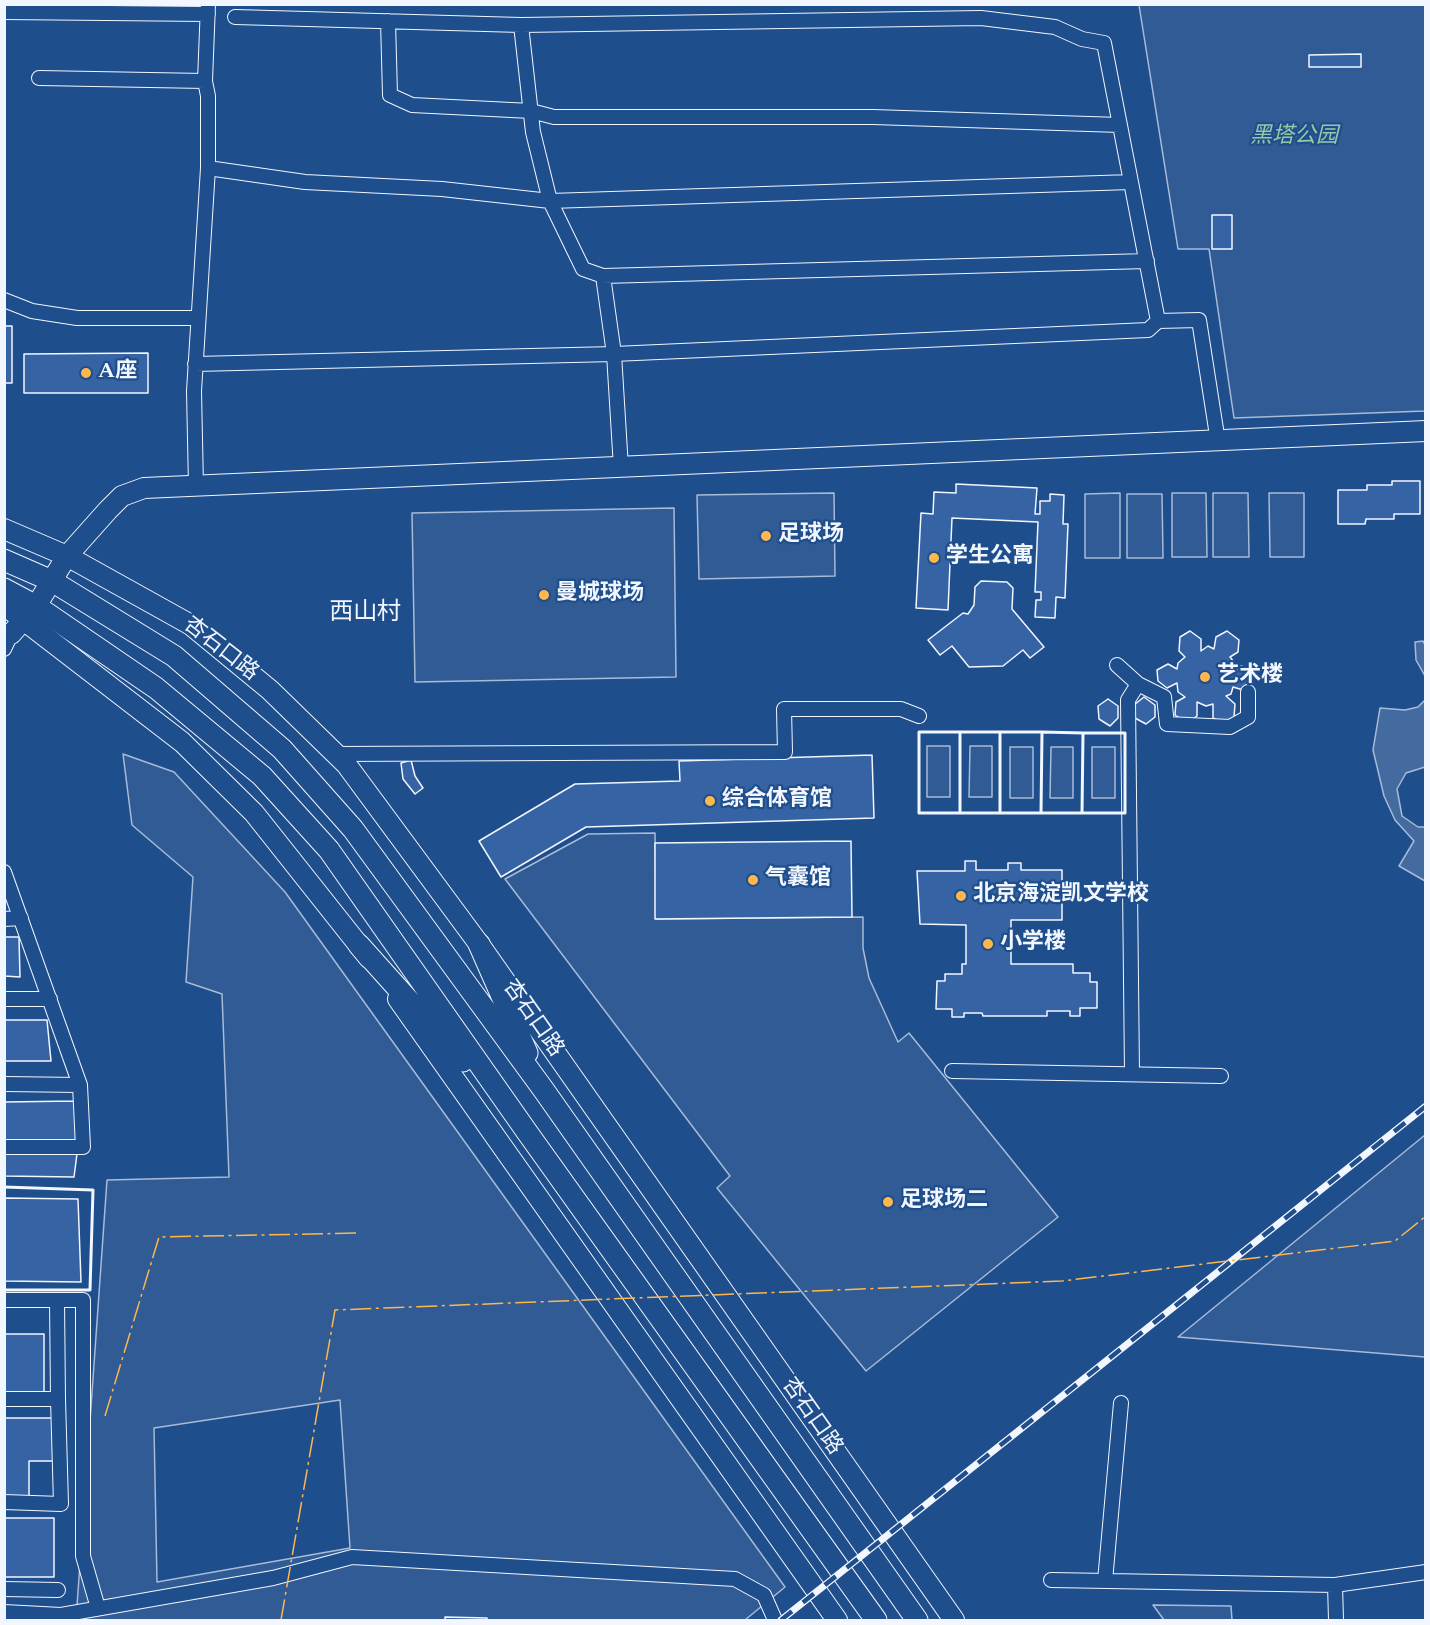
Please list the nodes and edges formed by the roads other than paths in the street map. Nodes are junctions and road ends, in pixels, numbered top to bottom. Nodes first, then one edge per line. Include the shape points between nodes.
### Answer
1 (208, 9) edge
2 (4, 12) edge
3 (235, 17) dead end
4 (388, 21) junction
5 (521, 25) junction
6 (39, 78) dead end
7 (205, 81) junction
8 (531, 111) junction
9 (1120, 125) junction
10 (208, 168) junction
11 (1131, 182) junction
12 (550, 201) junction
13 (1147, 261) junction
14 (603, 276) junction
15 (4, 300) edge
16 (197, 318) junction
17 (1158, 321) junction
18 (614, 354) junction
19 (195, 364) junction
20 (1425, 431) edge
21 (1218, 442) junction
22 (621, 468) junction
23 (196, 487) junction
24 (4, 529) edge
25 (67, 556) junction
26 (4, 560) edge
27 (52, 581) junction
28 (4, 589) edge
29 (4, 605) edge
30 (16, 629) edge
31 (1118, 665) dead end
32 (1138, 684) junction
33 (1248, 692) dead end
34 (920, 716) dead end
35 (335, 754) junction
36 (4, 872) edge
37 (21, 918) junction
38 (4, 919) edge
39 (479, 944) junction
40 (359, 945) junction
41 (4, 999) edge
42 (50, 999) junction
43 (952, 1071) dead end
44 (1132, 1073) junction
45 (1221, 1076) dead end
46 (4, 1084) edge
47 (80, 1085) junction
48 (543, 1089) junction
49 (527, 1132) junction
50 (4, 1147) edge
51 (4, 1300) edge
52 (57, 1300) junction
53 (4, 1399) edge
54 (58, 1399) junction
55 (1121, 1403) dead end
56 (4, 1502) edge
57 (1425, 1572) edge
58 (1051, 1580) dead end
59 (1105, 1581) junction
60 (1335, 1585) junction
61 (4, 1589) edge
62 (58, 1590) dead end
63 (98, 1608) junction
64 (4, 1612) edge
65 (61, 1618) edge
66 (776, 1620) edge
67 (837, 1620) edge
68 (876, 1620) edge
69 (917, 1620) edge
70 (954, 1620) edge
71 (1336, 1620) edge

1 - 2 street
1 - 7 street
3 - 4 street
4 - 5 street
4 - 8 street via 390,95 412,105
5 - 8 street
5 - 9 street via 981,18 1055,27 1082,39 1104,43
6 - 7 street
7 - 10 street
8 - 9 street via 554,117 873,117
8 - 12 street
9 - 11 street
10 - 12 street via 305,182 442,189
10 - 16 street
11 - 12 street
11 - 13 street
12 - 14 street via 583,269
13 - 14 street
13 - 17 street
14 - 18 street
15 - 16 street via 32,311 77,318
16 - 19 street
17 - 18 street via 1148,330
17 - 21 street via 1199,320
18 - 19 street
18 - 22 street
19 - 23 street
20 - 21 street
21 - 22 street
22 - 23 street
23 - 25 street via 144,488 122,496
24 - 25 street, 杏石口路
25 - 27 street
25 - 35 street, 杏石口路 via 191,625 270,690
26 - 27 main road, 杏石口路
27 - 30 street
27 - 48 main road, 杏石口路 via 174,656 282,749 353,829
28 - 30 main road
29 - 30 street
30 - 40 street via 182,742 254,813
30 - 49 main road via 156,688 262,776 329,850
31 - 32 street
32 - 33 street via 1164,697 1167,724 1230,727 1248,717
32 - 44 street via 1128,700
34 - 35 street via 901,709 784,709 785,752
35 - 39 street, 杏石口路
36 - 37 street
37 - 38 street
37 - 42 street
39 - 48 main road
39 - 70 street, 杏石口路
40 - 49 main road
40 - 67 street
41 - 42 street
42 - 47 street
43 - 44 street
44 - 45 street
46 - 47 street
47 - 50 street via 83,1147
48 - 69 main road, 杏石口路
49 - 68 main road
51 - 52 street
52 - 54 street
52 - 63 street via 83,1300 83,1556
53 - 54 street
54 - 56 street via 61,1504
55 - 59 street
57 - 60 street
58 - 59 street
59 - 60 street
60 - 71 street
61 - 62 street
63 - 65 street
63 - 66 street via 273,1578 352,1557 735,1579 764,1595
64 - 65 street

